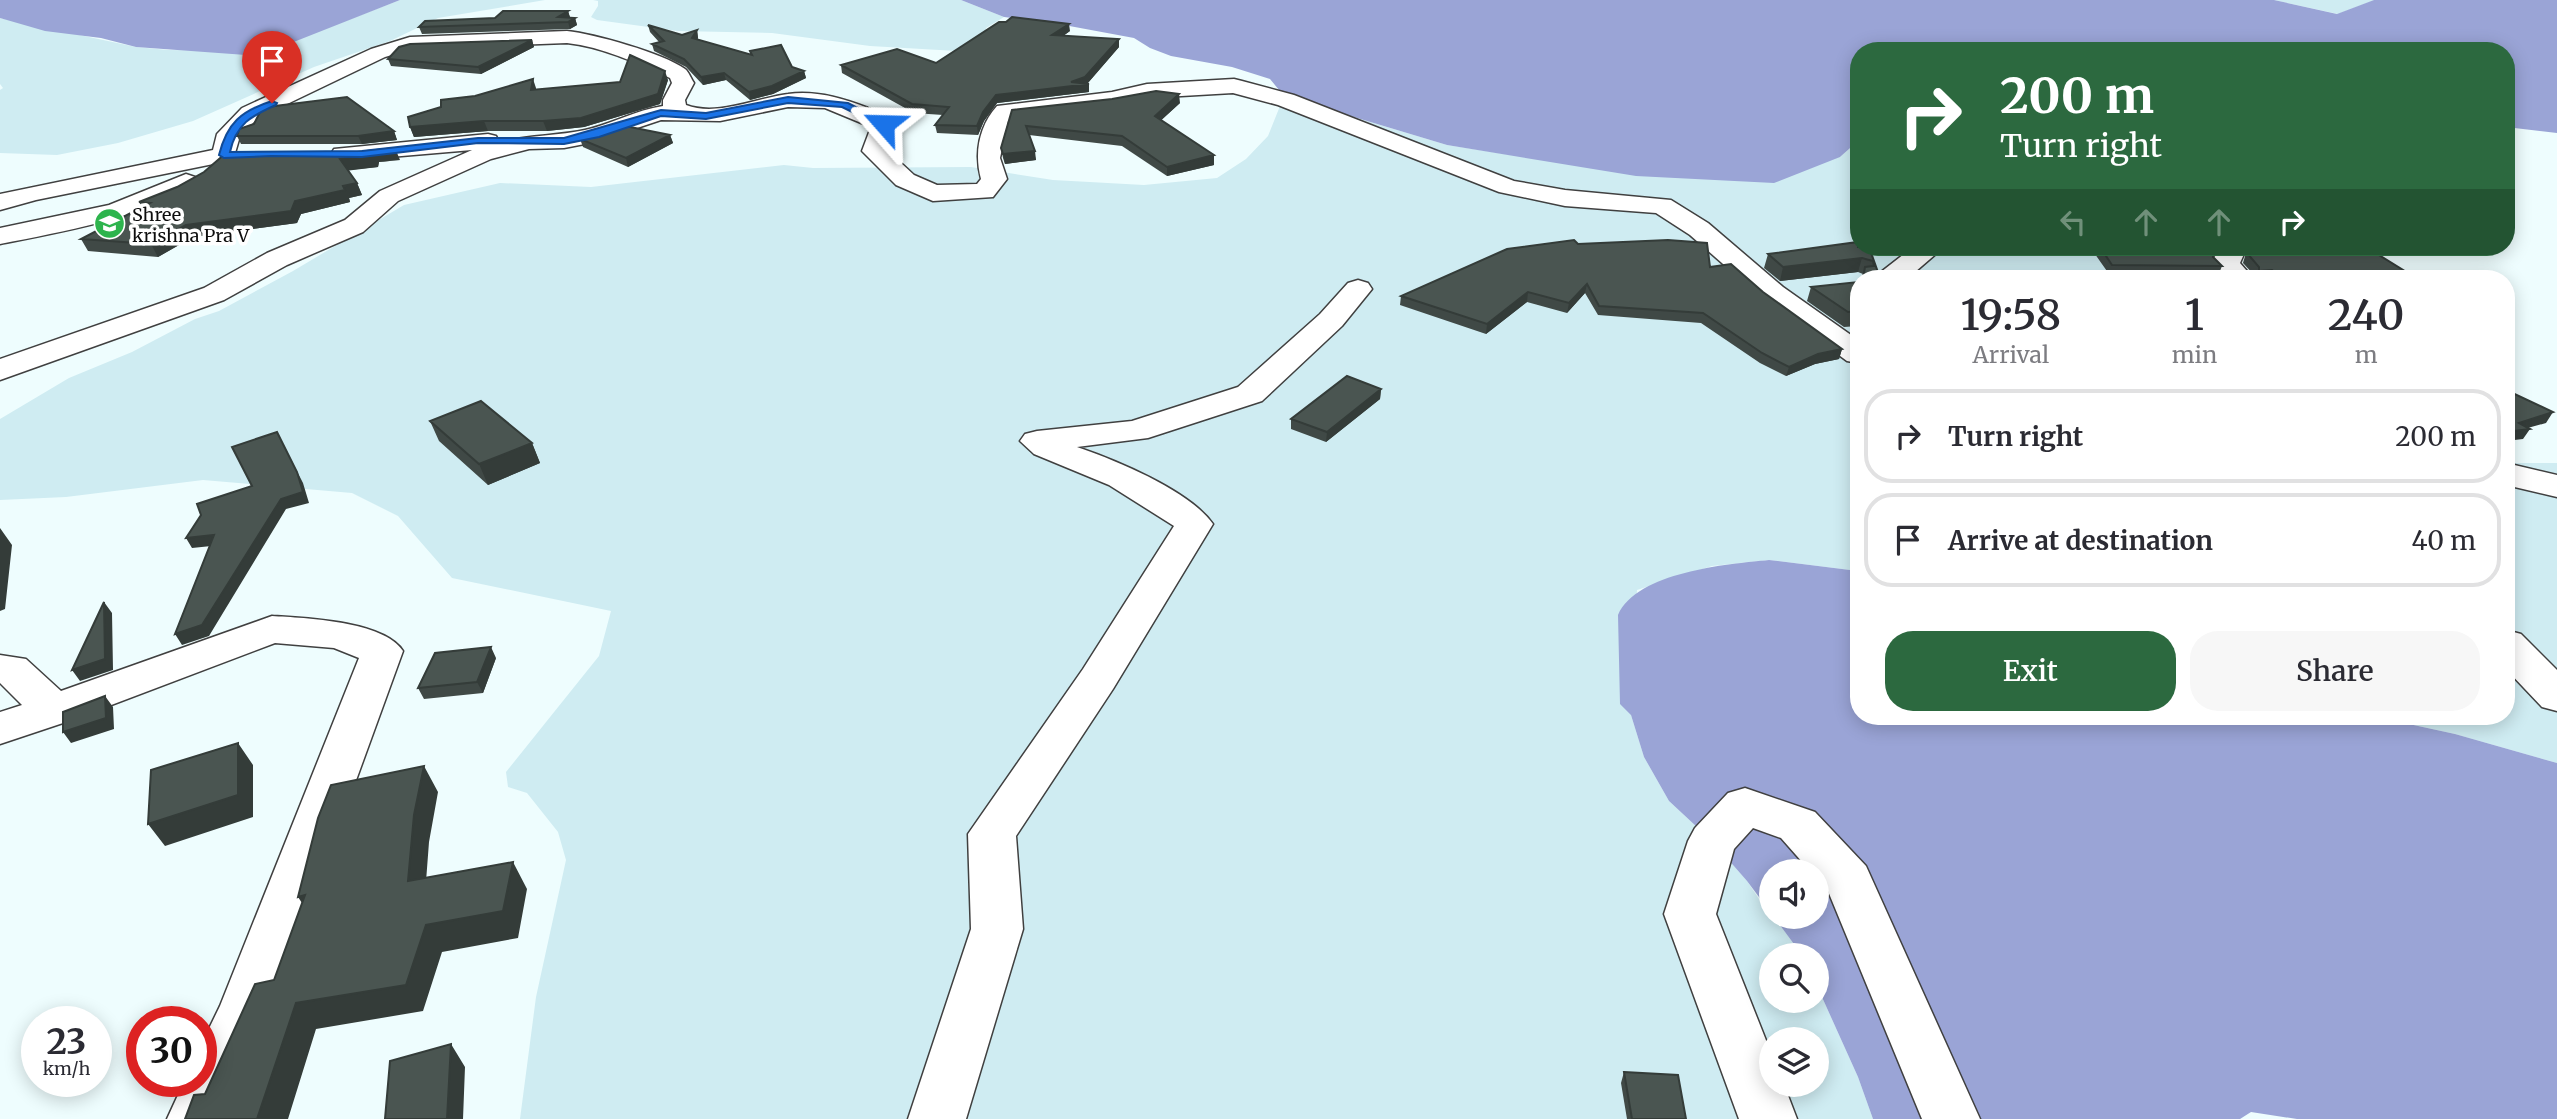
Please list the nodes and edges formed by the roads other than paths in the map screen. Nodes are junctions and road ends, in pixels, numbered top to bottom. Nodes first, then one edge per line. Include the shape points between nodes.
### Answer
1 (683, 113) junction
2 (529, 142) junction
3 (321, 154) edge
4 (236, 155) junction
5 (0, 202) edge
6 (0, 236) edge
7 (1919, 256) edge
8 (1901, 270) edge
9 (1358, 289) dead end
10 (1814, 290) edge
11 (1773, 293) junction
12 (1850, 348) edge
13 (0, 370) edge
14 (2515, 476) edge
15 (2557, 486) edge
16 (2515, 653) edge
17 (0, 669) edge
18 (2557, 696) edge
19 (54, 710) junction
20 (0, 727) edge
21 (196, 1119) edge
22 (937, 1119) edge
23 (1768, 1119) edge
24 (1951, 1119) edge

1 - 2 street via 661,113 564,141
1 - 4 street via 674,100 684,83 678,74 601,43 567,37 410,43 378,53 250,113 229,134
1 - 11 street via 706,116 788,100 844,104 884,124 874,151 905,180 933,193 984,192 994,180 988,158 997,120 1006,111 1147,91 1234,86 1286,100 1508,187 1565,198 1662,206 1699,229
2 - 3 street via 478,141
2 - 13 street via 482,154 424,179 389,196 354,226 277,259 214,294
4 - 5 street
4 - 6 street via 154,200 101,216
7 - 8 street
9 - 22 street via 1250,394 1136,431 1037,440 1051,451 1110,471 1194,524 1098,679 992,834 997,929
10 - 11 street
11 - 12 street
14 - 15 street
16 - 18 street
17 - 19 street via 11,669
19 - 20 street
19 - 21 street via 272,629 339,635 382,651 247,1006
23 - 24 street via 1690,914 1712,841 1745,806 1798,825 1848,880

